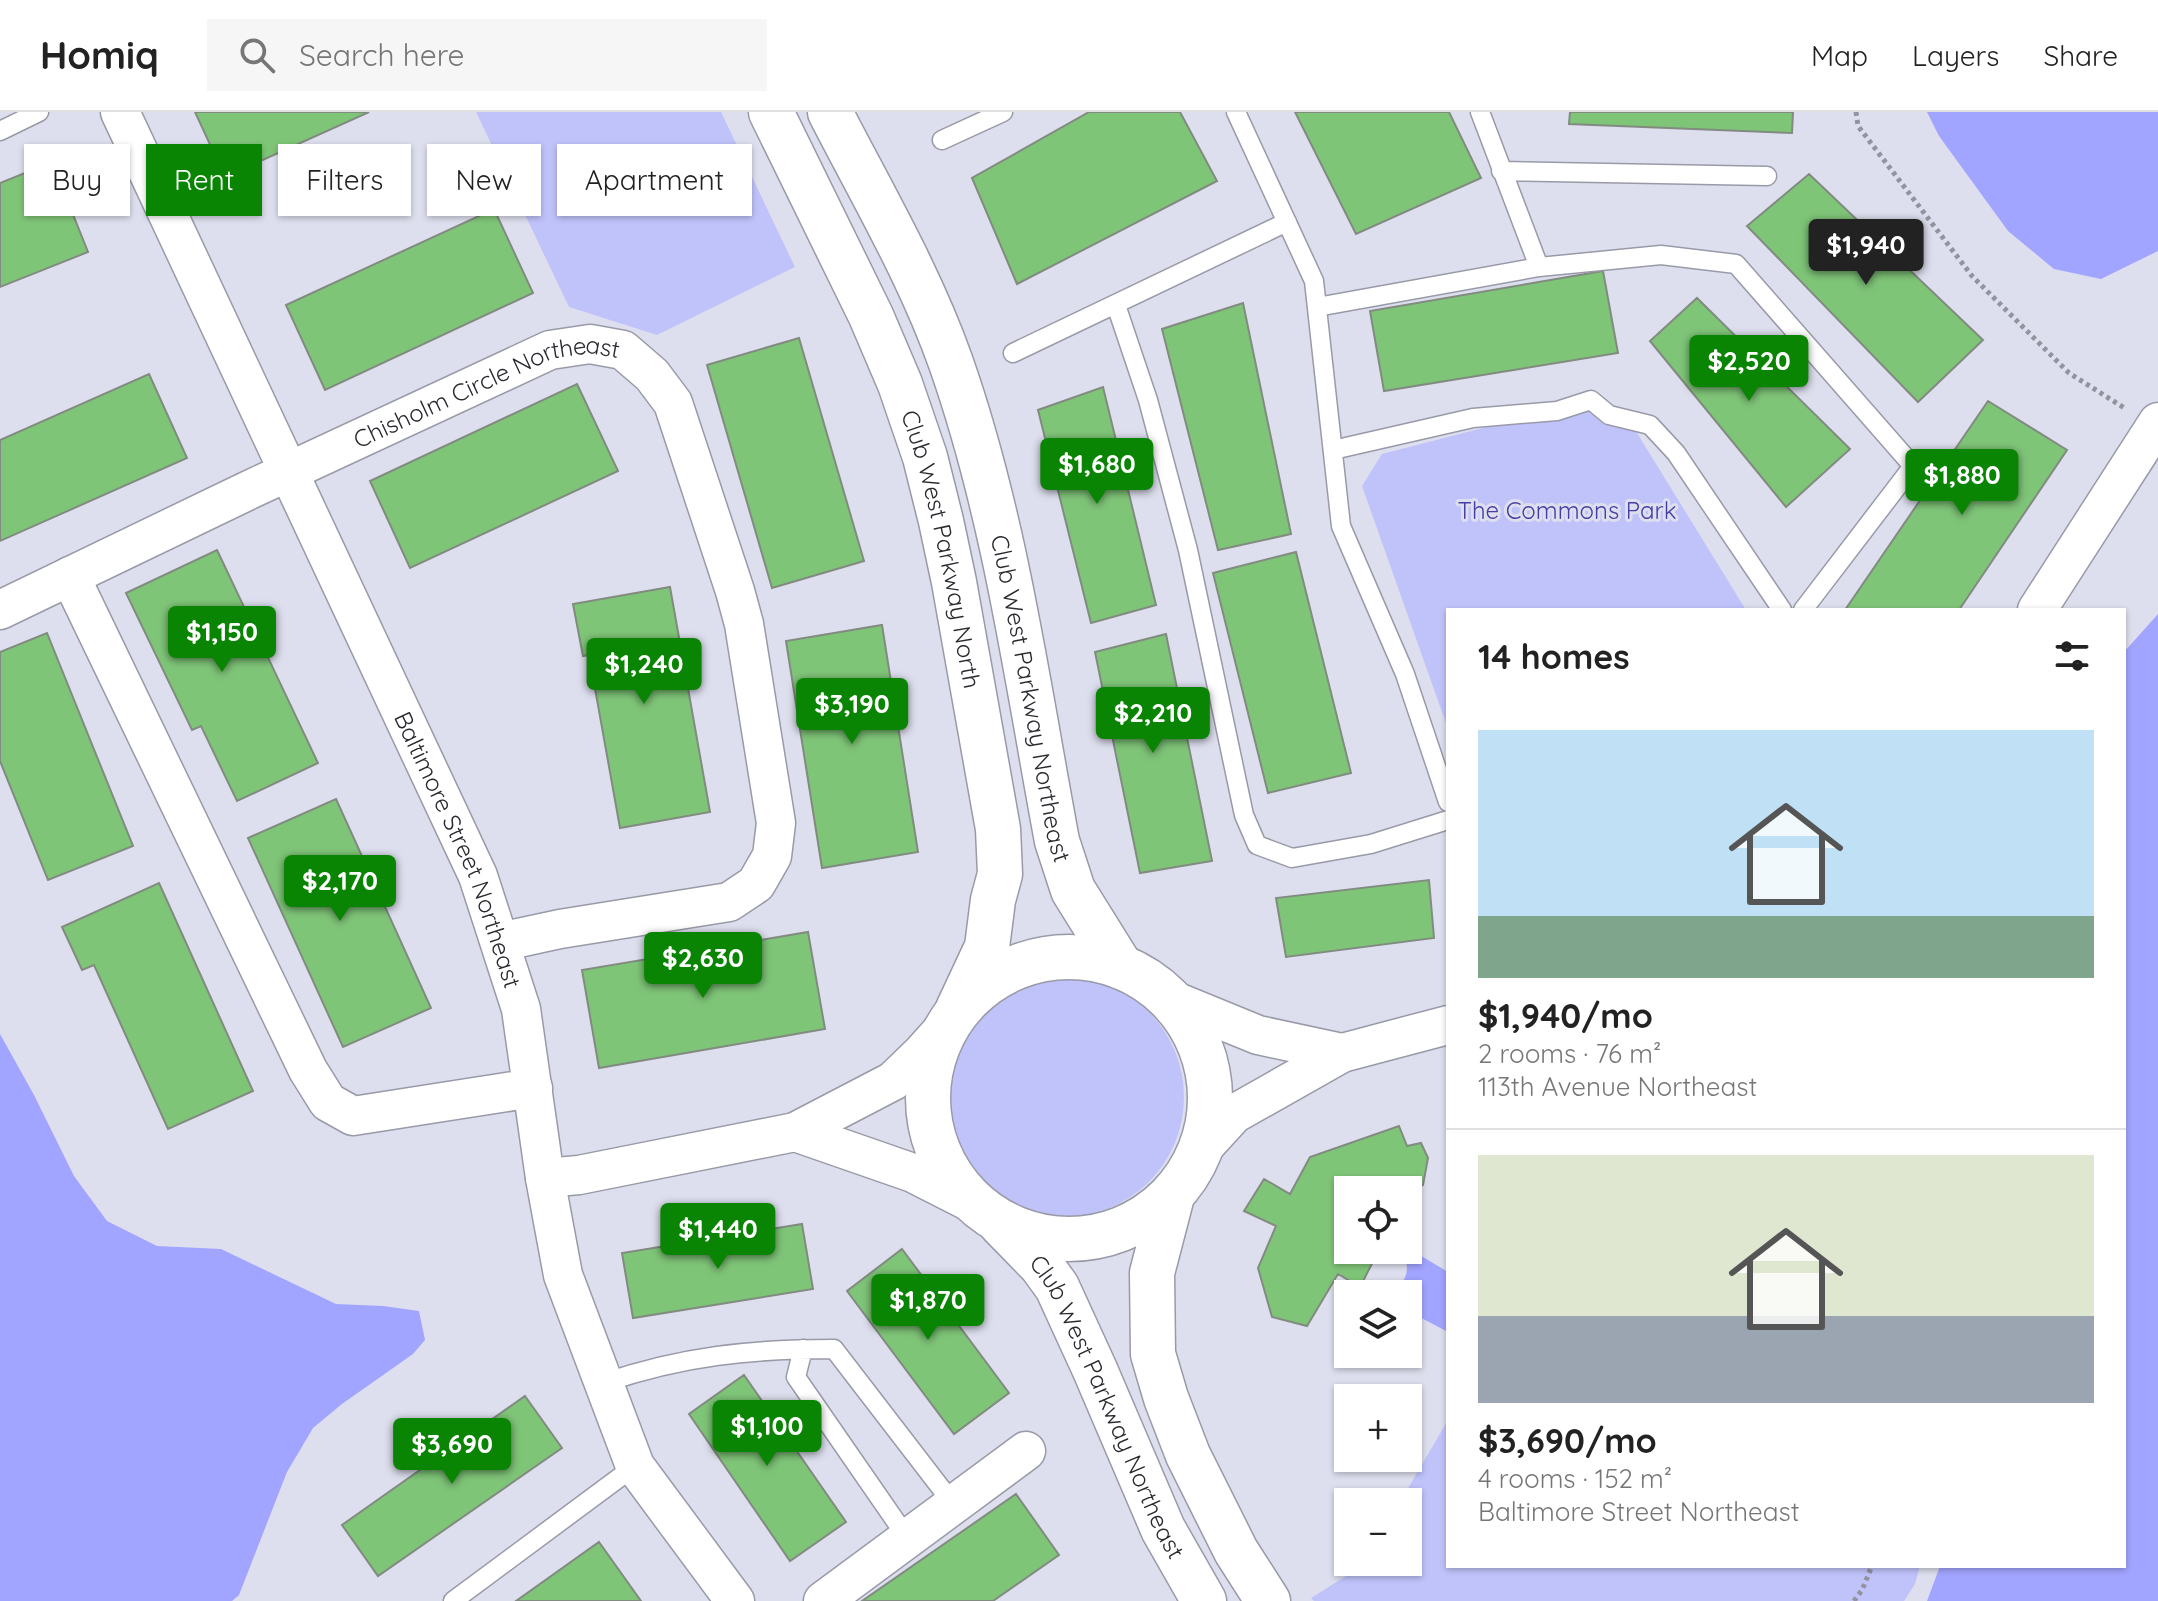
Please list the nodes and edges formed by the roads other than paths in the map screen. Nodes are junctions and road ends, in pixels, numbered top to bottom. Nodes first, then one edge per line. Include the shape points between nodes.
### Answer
1 (39, 112) edge
2 (120, 112) edge
3 (771, 112) edge
4 (830, 112) edge
5 (1003, 112) edge
6 (1236, 112) edge
7 (1480, 112) edge
8 (0, 131) edge
9 (942, 140) dead end
10 (1501, 171) junction
11 (1767, 176) dead end
12 (1287, 222) junction
13 (1539, 267) junction
14 (1116, 305) junction
15 (1317, 307) junction
16 (1013, 353) dead end
17 (2154, 427) edge
18 (1333, 450) junction
19 (288, 472) junction
20 (70, 576) junction
21 (1781, 608) edge
22 (1805, 608) edge
23 (2038, 608) edge
24 (0, 610) edge
25 (1446, 796) edge
26 (1446, 821) edge
27 (500, 942) junction
28 (1121, 967) junction
29 (1170, 999) junction
30 (953, 1017) junction
31 (1446, 1026) edge
32 (1342, 1053) junction
33 (533, 1088) junction
34 (795, 1132) junction
35 (1201, 1150) junction
36 (545, 1178) junction
37 (1172, 1196) junction
38 (987, 1213) junction
39 (803, 1349) junction
40 (604, 1383) junction
41 (1026, 1451) dead end
42 (635, 1466) junction
43 (954, 1505) junction
44 (908, 1539) junction
45 (453, 1601) edge
46 (735, 1601) edge
47 (823, 1601) edge
48 (1204, 1601) edge
49 (1268, 1601) edge

1 - 8 lane
2 - 19 street, Baltimore Street Northeast
3 - 30 street, Club West Parkway North via 900,384 925,457 954,582 998,829 1000,874 987,947
4 - 28 street, Club West Parkway Northeast via 924,295 950,362 999,531 1057,841 1073,890
5 - 9 lane
6 - 12 lane
7 - 10 lane
10 - 11 lane
10 - 13 lane
12 - 14 lane
12 - 15 lane via 1314,281
13 - 15 lane
13 - 22 lane via 1661,255 1736,264 1913,466
14 - 16 lane
14 - 26 lane via 1188,550 1244,815 1257,845 1292,858 1371,844
15 - 18 lane
17 - 23 street
18 - 21 lane via 1473,418 1557,411 1591,400 1609,415 1650,425 1676,453
18 - 25 lane via 1341,526 1405,674
19 - 20 street, Chisholm Circle Northeast
19 - 27 street, Baltimore Street Northeast via 478,876
19 - 27 street, Chisholm Circle Northeast via 550,350 590,344 623,350 673,403 744,624 776,823 772,856 756,884 729,902
20 - 24 street, Chisholm Circle Northeast
20 - 33 street via 328,1102 353,1116
27 - 33 street, Baltimore Street Northeast via 521,1009
28 - 29 street
28 - 30 street via 1087,958 1051,958 1016,967 984,984
29 - 32 street via 1258,1035
29 - 35 street via 1195,1032 1208,1070 1210,1110
30 - 34 street via 893,1081
30 - 38 street via 929,1070 928,1120 944,1166
31 - 32 street
32 - 35 street via 1234,1114
33 - 36 street, Baltimore Street Northeast
34 - 36 street
34 - 38 street via 913,1173
35 - 37 street
36 - 40 street, Baltimore Street Northeast via 563,1275
37 - 38 street via 1132,1224 1072,1240 1034,1236
37 - 49 street via 1152,1273 1153,1354 1188,1455 1236,1551
38 - 48 street, Club West Parkway Northeast via 1057,1287 1163,1529
39 - 40 lane via 717,1355
39 - 43 lane via 834,1349
39 - 44 lane via 796,1377
40 - 42 street, Baltimore Street Northeast
41 - 43 street
42 - 45 lane
42 - 46 street, Baltimore Street Northeast
43 - 44 street
44 - 47 street

